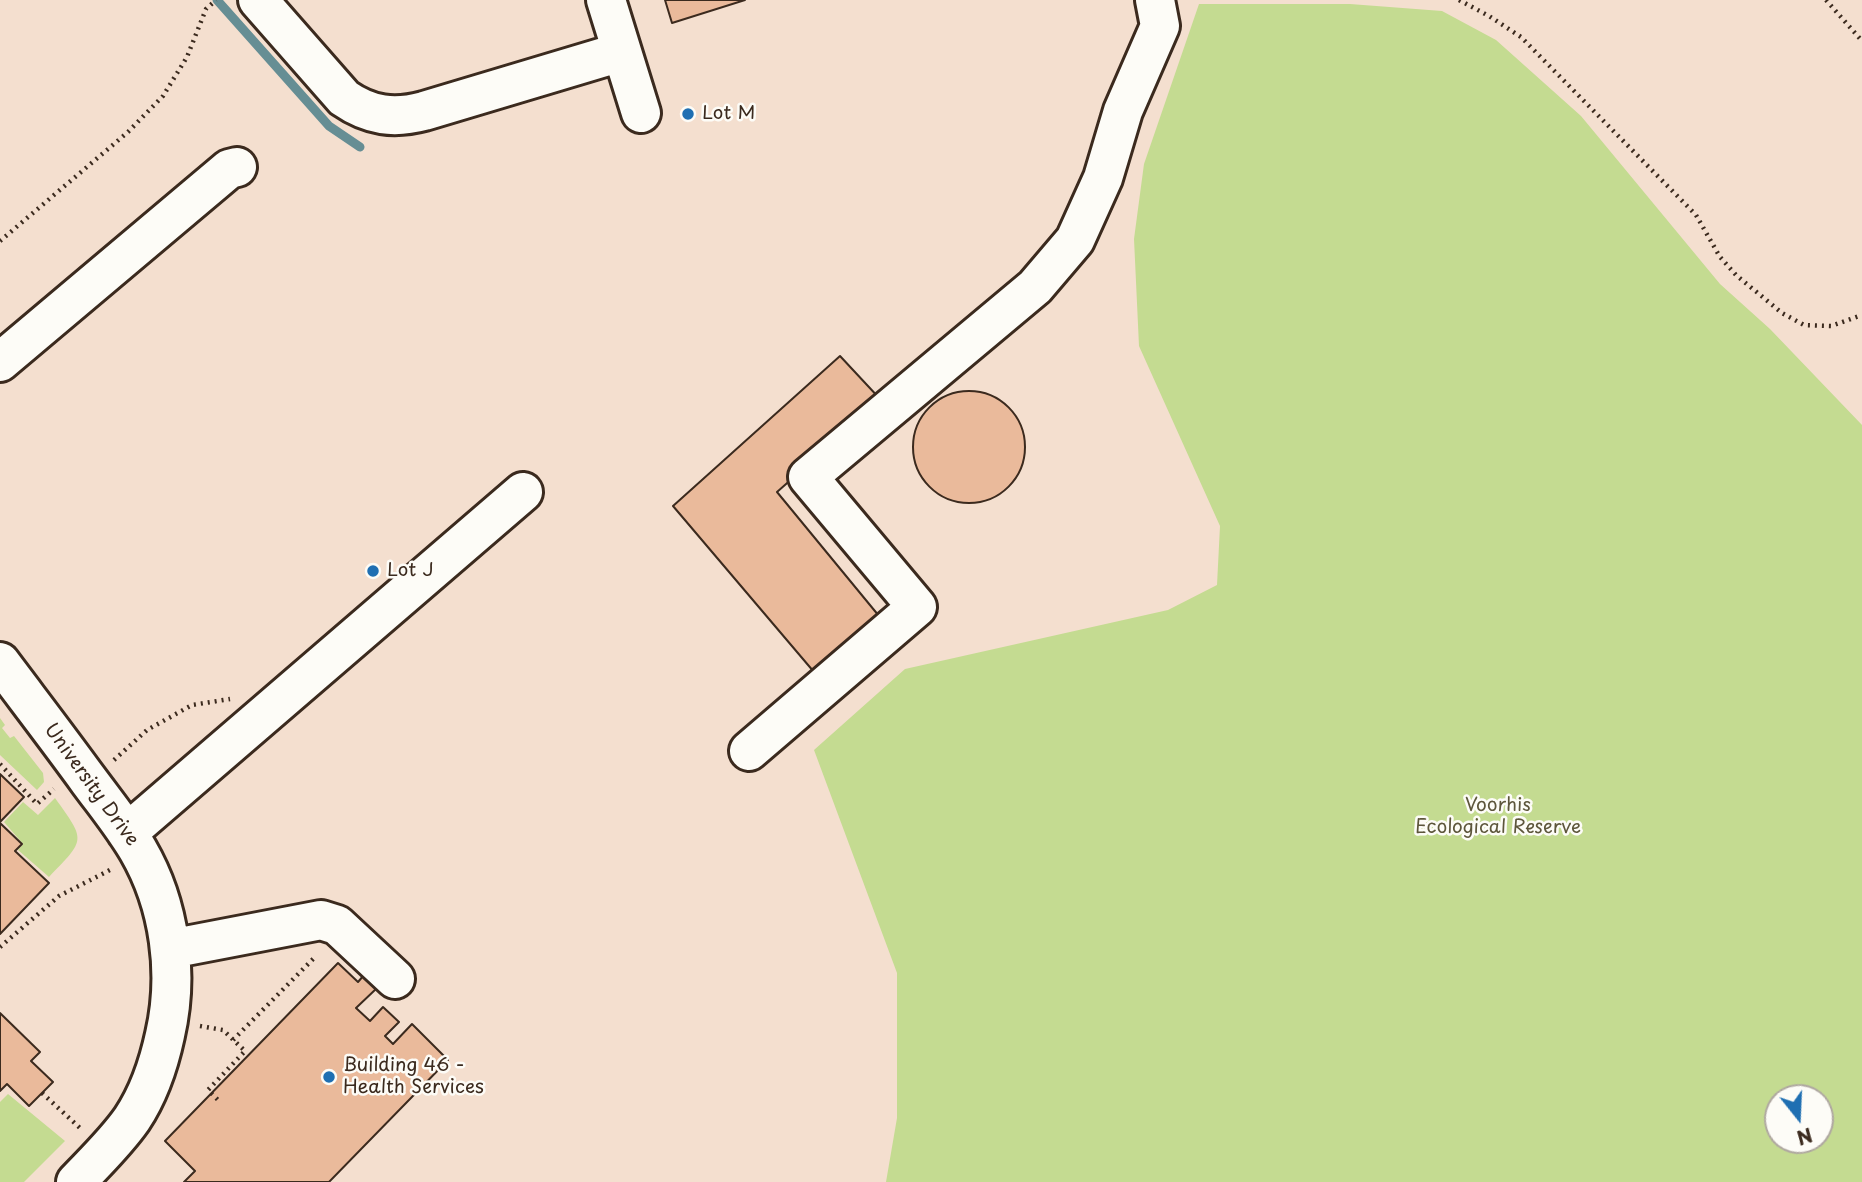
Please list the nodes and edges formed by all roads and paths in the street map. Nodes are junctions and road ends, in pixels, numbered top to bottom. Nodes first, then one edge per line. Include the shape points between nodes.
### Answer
1 (258, 0) edge
2 (606, 0) edge
3 (1156, 0) edge
4 (1459, 0) edge
5 (1826, 0) edge
6 (215, 1) edge
7 (1862, 41) edge
8 (621, 52) junction
9 (641, 113) dead end
10 (237, 167) dead end
11 (0, 241) edge
12 (1862, 315) edge
13 (0, 362) edge
14 (523, 492) dead end
15 (0, 662) edge
16 (233, 698) dead end
17 (749, 751) dead end
18 (110, 763) dead end
19 (0, 764) edge
20 (58, 786) dead end
21 (121, 850) junction
22 (337, 925) junction
23 (0, 947) edge
24 (170, 949) junction
25 (395, 979) dead end
26 (195, 1026) dead end
27 (233, 1040) junction
28 (42, 1093) dead end
29 (220, 1102) dead end
30 (83, 1131) dead end
31 (76, 1182) edge

1 - 8 street via 344,98 388,116 424,111
2 - 8 street
3 - 17 street via 1160,26 1075,240 1035,287 808,477 918,607
4 - 12 path via 1521,37 1696,215 1736,275 1782,313 1804,325 1831,326
5 - 7 path
6 - 11 path via 206,9 187,57 163,96 128,132
8 - 9 street
10 - 13 street via 191,200
14 - 21 street
15 - 21 street, University Drive
16 - 18 path via 192,705 147,730
19 - 20 path via 37,804
21 - 23 path via 59,895
21 - 24 street, University Drive via 139,852 155,890
22 - 24 street via 321,920
22 - 25 street
22 - 27 path via 326,945
24 - 31 street, University Drive via 171,1006 155,1070 133,1117
26 - 27 path via 223,1030
27 - 29 path via 245,1051 208,1090
28 - 30 path

